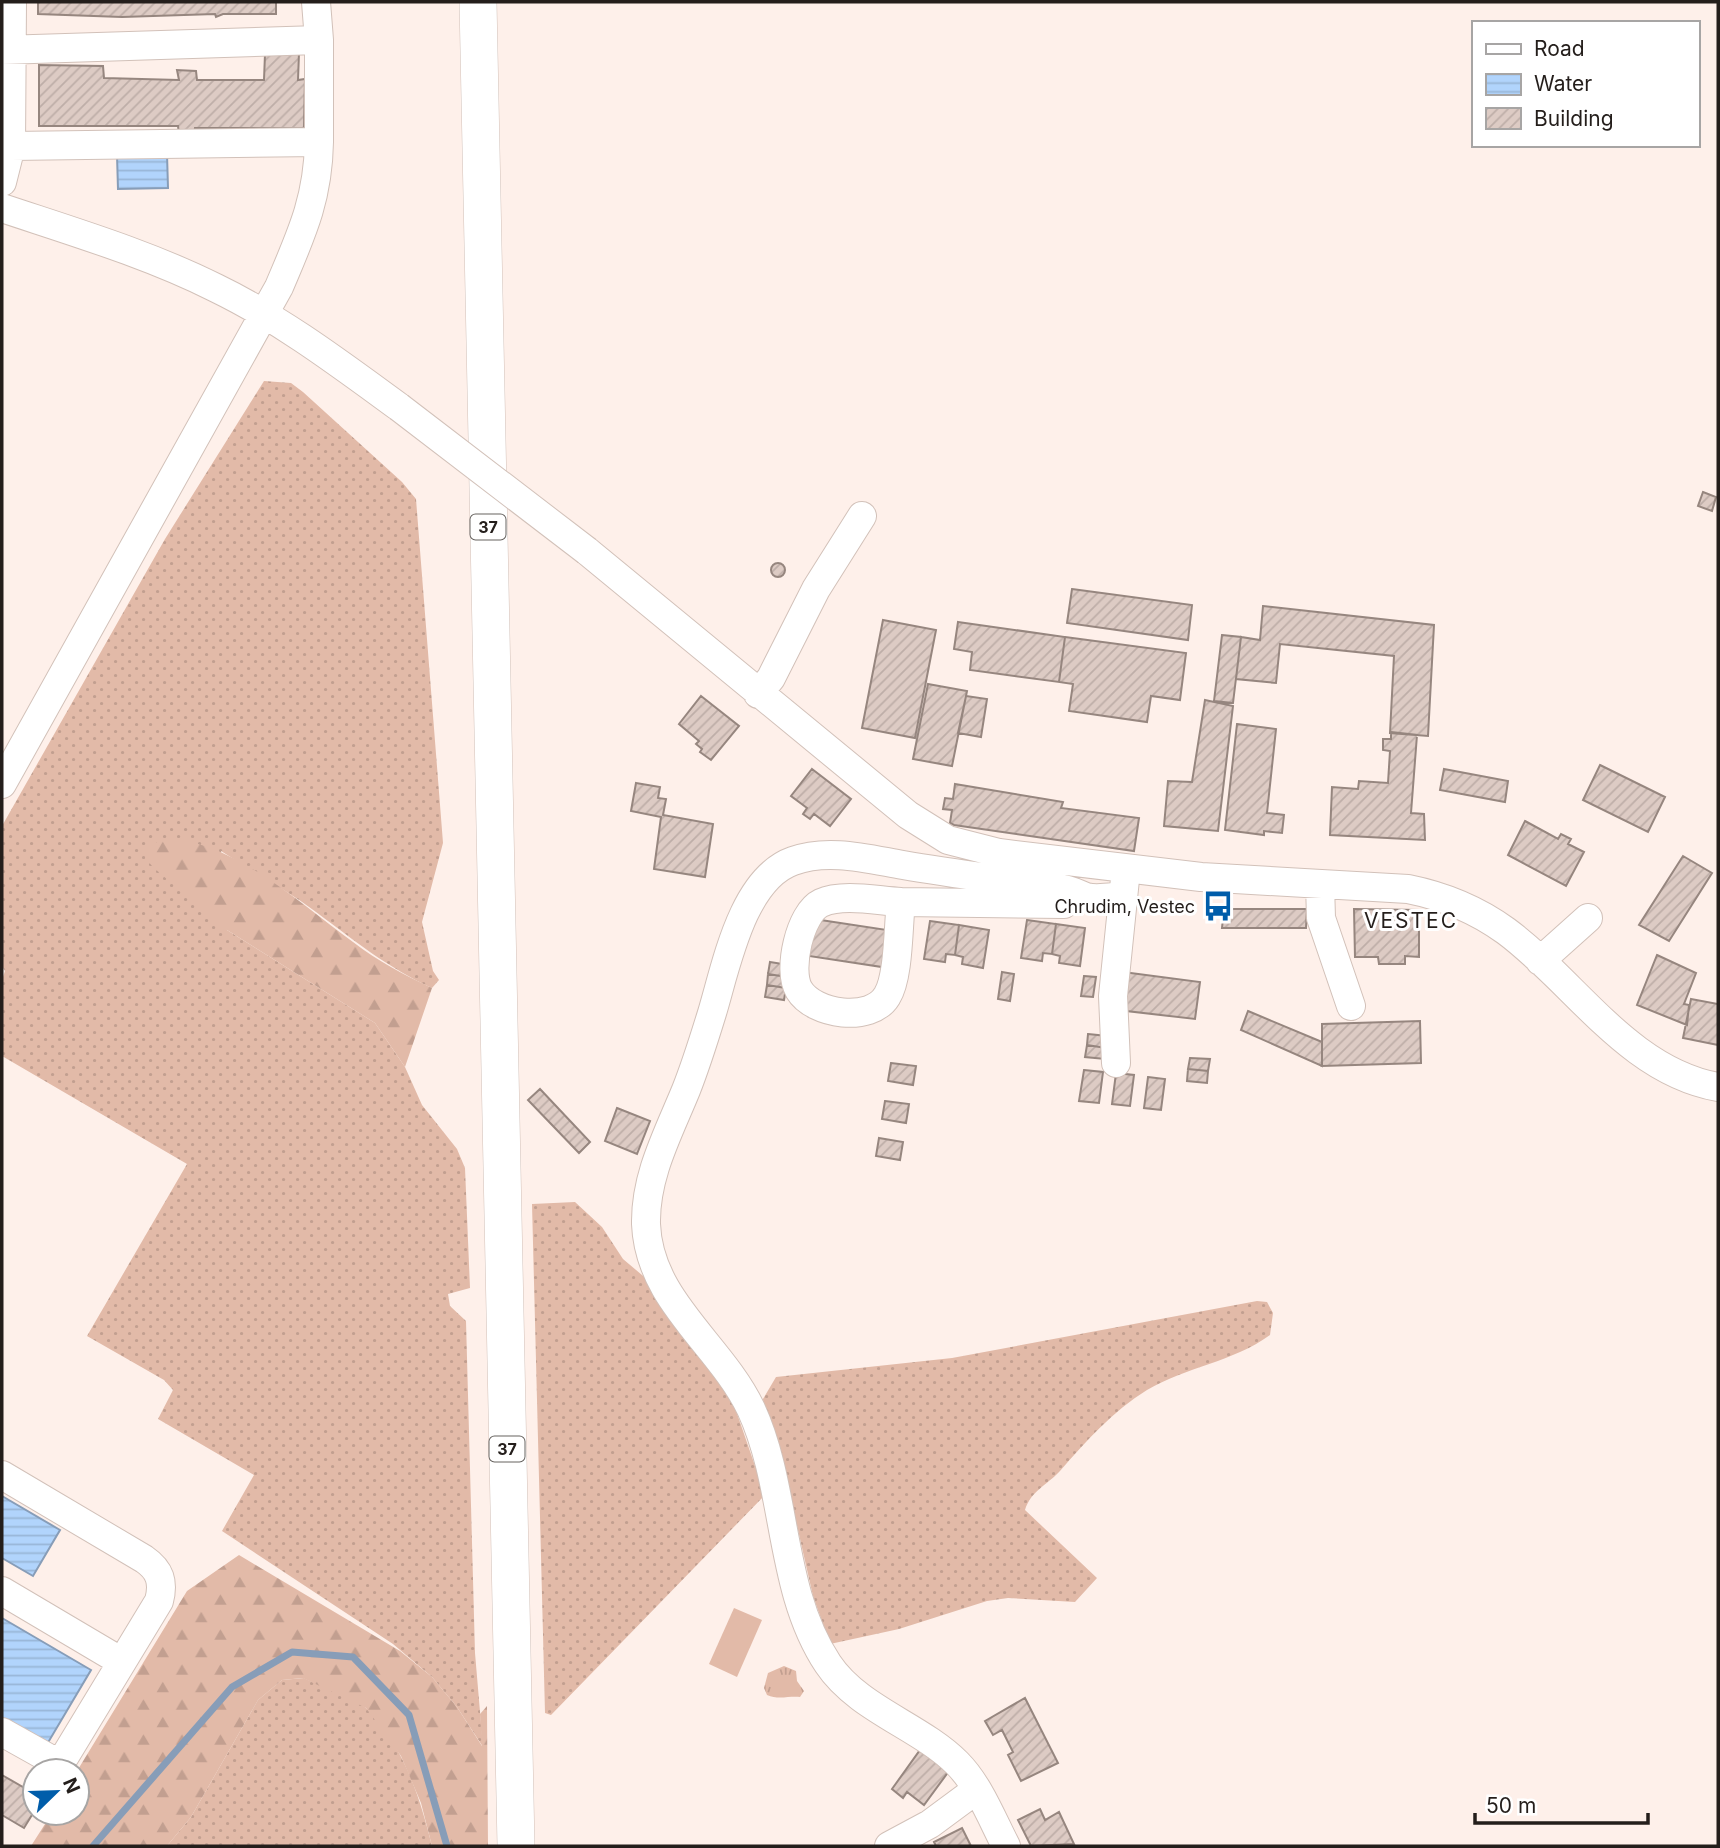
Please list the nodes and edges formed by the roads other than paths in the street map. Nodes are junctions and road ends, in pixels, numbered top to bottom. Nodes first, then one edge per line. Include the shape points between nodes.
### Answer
1 (12, 2) edge
2 (316, 2) edge
3 (478, 2) edge
4 (318, 40) junction
5 (7, 50) edge
6 (320, 142) junction
7 (11, 146) junction
8 (2, 182) edge
9 (2, 208) edge
10 (265, 314) junction
11 (862, 516) dead end
12 (758, 694) junction
13 (2, 784) edge
14 (1124, 883) junction
15 (1320, 884) junction
16 (1086, 897) junction
17 (901, 902) junction
18 (1588, 918) dead end
19 (1540, 961) junction
20 (1351, 1006) dead end
21 (1116, 1063) dead end
22 (1718, 1087) edge
23 (2, 1475) edge
24 (2, 1591) edge
25 (122, 1662) junction
26 (2, 1732) edge
27 (976, 1790) junction
28 (516, 1846) edge
29 (890, 1846) edge
30 (1006, 1846) edge

1 - 5 street
2 - 4 street
3 - 28 main road, 37
4 - 5 street
4 - 6 street
5 - 7 street
6 - 7 street
6 - 10 street via 312,207
7 - 8 street
9 - 10 street via 171,267
10 - 12 street, bridge via 399,407 587,551
10 - 13 street
11 - 12 street
12 - 14 street via 908,816 948,840
14 - 15 street
14 - 16 street
14 - 21 street via 1113,996
15 - 19 street via 1408,889 1438,897 1491,921
15 - 20 street via 1321,918
16 - 17 street via 1065,904
16 - 27 street via 1057,888 837,855 803,858 780,867 744,912 687,1086 652,1171 647,1197 648,1245 657,1275 754,1417 776,1485 800,1601 820,1650 846,1684 945,1753
17 - 17 street via 892,985 881,1004 863,1012 831,1010 802,994 796,970 800,933 809,912 828,901
18 - 19 street
19 - 22 street via 1659,1064 1685,1078
23 - 25 street via 144,1559 158,1572 159,1601
24 - 25 street
25 - 26 street via 71,1749 59,1760 44,1757
27 - 29 street
27 - 30 street

